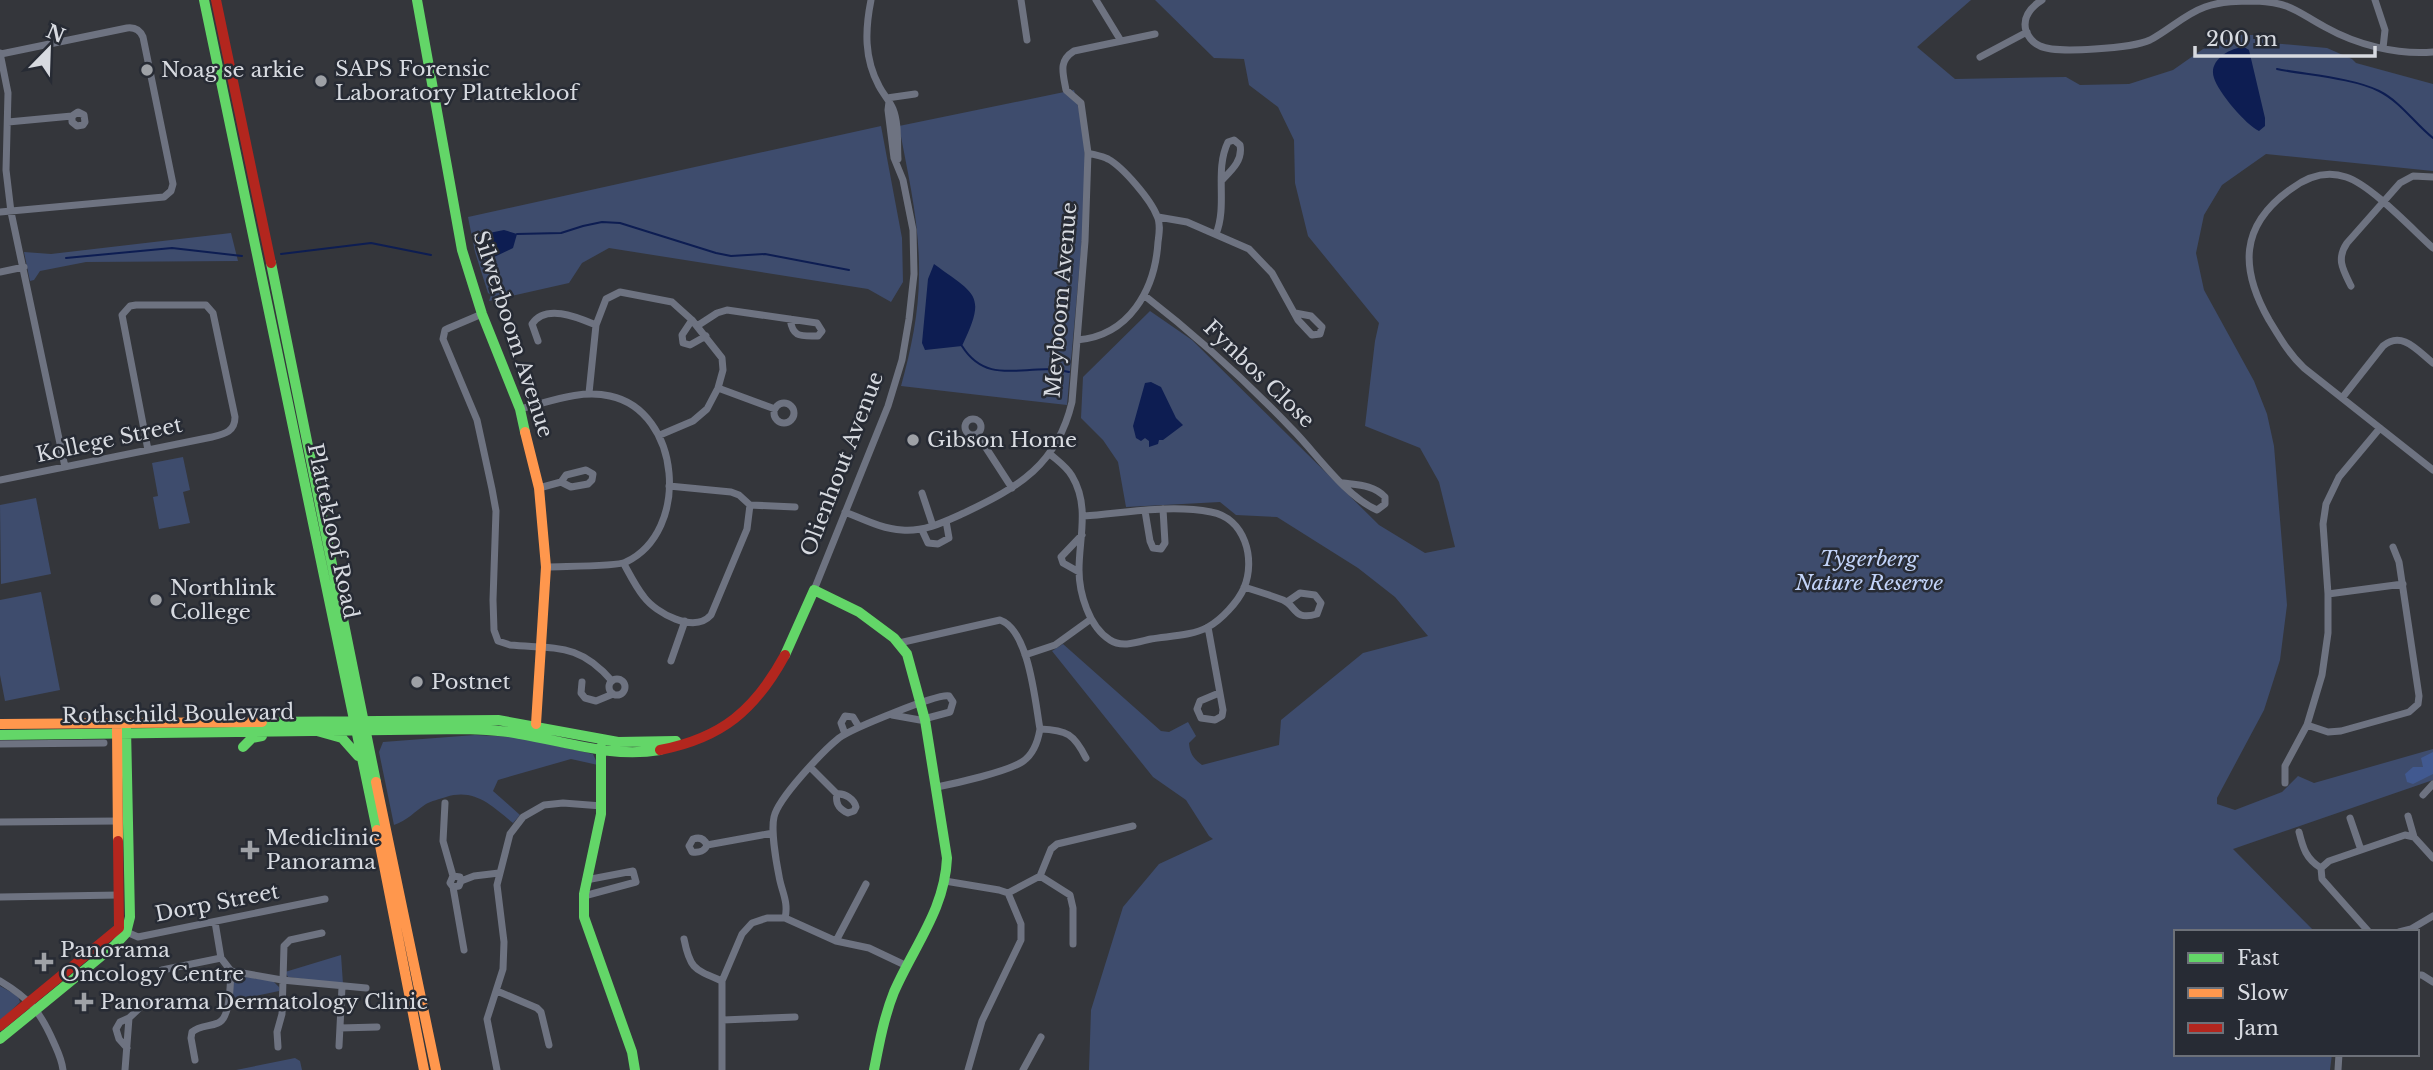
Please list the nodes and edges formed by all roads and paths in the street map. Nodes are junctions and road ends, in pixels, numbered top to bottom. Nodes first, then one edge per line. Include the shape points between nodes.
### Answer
1 (204, 0) edge
2 (216, 0) edge
3 (417, 0) edge
4 (871, 0) edge
5 (1021, 0) edge
6 (1096, 0) edge
7 (2042, 0) edge
8 (2303, 0) edge
9 (2375, 0) edge
10 (2301, 11) junction
11 (2027, 32) junction
12 (1155, 34) dead end
13 (1027, 40) dead end
14 (1121, 41) junction
15 (2383, 48) junction
16 (2433, 52) edge
17 (0, 53) edge
18 (1980, 57) dead end
19 (915, 94) dead end
20 (888, 100) junction
21 (72, 116) dead end
22 (8, 122) junction
23 (1088, 153) junction
24 (2433, 177) edge
25 (1222, 180) junction
26 (2382, 203) junction
27 (0, 212) edge
28 (11, 212) junction
29 (1158, 217) junction
30 (1216, 234) junction
31 (2433, 248) edge
32 (24, 267) junction
33 (0, 272) edge
34 (2351, 286) dead end
35 (1145, 296) junction
36 (1295, 313) dead end
37 (482, 314) junction
38 (790, 319) dead end
39 (695, 323) junction
40 (597, 326) junction
41 (705, 336) junction
42 (1077, 340) junction
43 (538, 341) dead end
44 (2433, 363) edge
45 (718, 388) junction
46 (589, 393) junction
47 (2342, 398) junction
48 (520, 409) junction
49 (775, 409) dead end
50 (2380, 428) junction
51 (977, 434) dead end
52 (660, 435) junction
53 (148, 450) junction
54 (1050, 454) junction
55 (65, 467) junction
56 (2433, 470) edge
57 (0, 480) edge
58 (561, 482) dead end
59 (1343, 483) junction
60 (669, 486) junction
61 (539, 488) junction
62 (1013, 488) junction
63 (922, 493) dead end
64 (750, 505) junction
65 (796, 508) dead end
66 (1163, 509) junction
67 (1145, 511) junction
68 (845, 512) junction
69 (1084, 516) junction
70 (946, 521) junction
71 (933, 526) junction
72 (922, 530) junction
73 (1082, 535) junction
74 (2393, 547) dead end
75 (624, 564) junction
76 (546, 567) junction
77 (1079, 572) junction
78 (2403, 584) junction
79 (1244, 587) junction
80 (814, 590) junction
81 (2329, 594) junction
82 (1287, 602) junction
83 (1091, 619) junction
84 (685, 621) junction
85 (1208, 627) junction
86 (899, 643) junction
87 (543, 648) junction
88 (1025, 655) junction
89 (671, 661) dead end
90 (612, 681) junction
91 (582, 682) dead end
92 (1219, 692) dead end
93 (613, 694) junction
94 (539, 698) junction
95 (920, 702) junction
96 (892, 715) junction
97 (925, 720) junction
98 (0, 724) edge
99 (537, 724) junction
100 (2307, 724) junction
101 (360, 725) junction
102 (517, 727) junction
103 (859, 727) junction
104 (121, 728) junction
105 (1040, 729) junction
106 (566, 730) junction
107 (317, 731) junction
108 (293, 732) junction
109 (845, 734) junction
110 (0, 735) edge
111 (704, 737) junction
112 (600, 740) junction
113 (104, 743) dead end
114 (0, 744) edge
115 (572, 744) junction
116 (243, 747) dead end
117 (602, 751) junction
118 (1086, 758) dead end
119 (363, 765) junction
120 (810, 767) junction
121 (2285, 783) dead end
122 (2433, 785) edge
123 (937, 787) junction
124 (837, 794) dead end
125 (2423, 795) dead end
126 (445, 803) dead end
127 (602, 806) junction
128 (2408, 816) dead end
129 (2350, 818) dead end
130 (118, 821) junction
131 (0, 822) edge
132 (1133, 826) dead end
133 (2299, 832) dead end
134 (773, 833) junction
135 (2414, 836) junction
136 (708, 845) dead end
137 (2361, 850) junction
138 (2433, 858) edge
139 (2321, 868) junction
140 (499, 873) junction
141 (453, 876) junction
142 (1040, 876) junction
143 (586, 880) junction
144 (461, 881) junction
145 (945, 881) junction
146 (866, 884) dead end
147 (453, 887) junction
148 (1008, 893) junction
149 (119, 895) junction
150 (584, 896) junction
151 (0, 897) edge
152 (325, 899) dead end
153 (2433, 916) edge
154 (785, 918) junction
155 (215, 922) junction
156 (122, 930) junction
157 (2367, 930) edge
158 (2407, 930) edge
159 (322, 933) dead end
160 (684, 939) dead end
161 (835, 941) junction
162 (1073, 944) dead end
163 (464, 950) dead end
164 (221, 958) junction
165 (907, 965) junction
166 (162, 970) dead end
167 (231, 971) junction
168 (282, 980) junction
169 (0, 981) edge
170 (722, 981) junction
171 (342, 987) junction
172 (366, 988) dead end
173 (497, 991) junction
174 (146, 1002) dead end
175 (33, 1005) junction
176 (795, 1017) dead end
177 (129, 1018) junction
178 (723, 1020) junction
179 (0, 1026) edge
180 (377, 1027) dead end
181 (340, 1028) junction
182 (1041, 1037) dead end
183 (0, 1039) edge
184 (549, 1045) dead end
185 (339, 1046) dead end
186 (278, 1047) dead end
187 (127, 1048) junction
188 (195, 1060) dead end
189 (63, 1070) edge
190 (125, 1070) edge
191 (425, 1070) edge
192 (436, 1070) edge
193 (497, 1070) edge
194 (635, 1070) edge
195 (722, 1070) edge
196 (873, 1070) edge
197 (968, 1070) edge
198 (1023, 1070) edge

1 - 101 street, Plattekloof Road
2 - 101 street, Plattekloof Road via 323,510
3 - 37 street, Silwerboom Avenue via 456,222
4 - 20 street, Olienhout Avenue via 867,54
5 - 13 street
6 - 14 street
7 - 11 street via 2028,14
8 - 10 street
9 - 15 street via 2385,30
10 - 11 street via 2257,1 2213,5 2193,12 2150,40 2123,47 2050,49 2037,45
10 - 15 street via 2343,35
11 - 18 street
12 - 14 street
14 - 23 street, Meyboom Avenue via 1079,49 1061,66 1066,90 1081,103
15 - 16 street
17 - 22 street
17 - 28 street via 127,28 140,31 173,184 164,197
19 - 20 street
20 - 68 street, Olienhout Avenue via 894,158 913,230 914,274 902,360
21 - 22 street
22 - 28 street via 6,170
23 - 29 street via 1116,164
23 - 42 street, Meyboom Avenue
24 - 26 street via 2404,180
25 - 25 street via 1225,148 1234,140 1240,145 1240,155
25 - 30 street via 1223,209
26 - 31 street
26 - 34 street via 2341,253 2341,266
26 - 47 street via 2349,178 2311,177 2271,204 2250,244 2252,286 2289,353
27 - 28 street
28 - 32 street
29 - 30 street
29 - 35 street via 1156,266
30 - 36 street via 1241,244 1263,262
32 - 33 street
32 - 55 street
35 - 42 street via 1105,335
35 - 59 street, Fynbos Close via 1206,344
37 - 48 street, Silwerboom Avenue
37 - 87 street via 445,330 443,339 477,421 495,500 495,636 502,644
38 - 39 street via 727,310
39 - 40 street via 672,302 620,292 606,299
39 - 41 street
39 - 41 street via 682,335 683,343 690,345
40 - 43 street via 564,314 546,315 532,324
40 - 46 street
41 - 45 street via 722,358
42 - 54 street, Meyboom Avenue via 1069,412
44 - 47 street via 2405,341 2392,340
45 - 49 street
45 - 52 street via 700,417
46 - 48 street
46 - 52 street via 631,404
47 - 50 street
48 - 61 street, Silwerboom Avenue
50 - 56 street
50 - 81 street via 2339,477 2328,498 2323,523
51 - 62 street
52 - 60 street
53 - 53 street, Kollege Street via 226,433 234,426 212,310 206,306 132,305 124,312
53 - 55 street, Kollege Street
54 - 62 street, Meyboom Avenue
54 - 69 street via 1072,475
55 - 57 street, Kollege Street
58 - 61 street
59 - 59 street, Fynbos Close via 1373,508 1385,504 1378,491
60 - 64 street via 723,489 740,495
60 - 75 street via 659,532
61 - 76 street, Silwerboom Avenue
62 - 70 street, Meyboom Avenue
63 - 71 street
64 - 65 street
64 - 84 street via 747,529 711,615 702,622
66 - 67 street
66 - 67 street via 1165,543 1157,550 1150,541
66 - 79 street via 1210,512 1230,520 1246,541
67 - 69 street
68 - 72 street, Meyboom Avenue via 888,528
68 - 80 street, Olienhout Avenue
69 - 73 street
70 - 71 street, Meyboom Avenue
70 - 72 street via 949,538 938,544 928,543
71 - 72 street, Meyboom Avenue
73 - 77 street
73 - 77 street via 1061,557
74 - 78 street
75 - 76 street
75 - 84 street via 649,603
76 - 87 street, Silwerboom Avenue
77 - 83 street
78 - 81 street
78 - 100 street via 2419,696 2416,707 2341,731 2328,732
79 - 82 street
79 - 85 street
80 - 86 street via 850,606
80 - 111 street, Olienhout Avenue via 765,691 740,717
81 - 100 street via 2322,675
82 - 82 street via 1300,593 1315,595 1321,603 1317,614 1308,616 1294,611
83 - 85 street via 1102,634 1123,645
83 - 88 street via 1055,645
84 - 89 street
85 - 92 street
86 - 88 street via 1000,620 1012,627
86 - 95 street via 910,663
87 - 90 street via 580,653
87 - 94 street, Silwerboom Avenue
88 - 105 street
90 - 93 street via 609,688
90 - 93 street via 620,680 625,688 621,694
91 - 93 street via 585,698 596,701
94 - 99 street, Silwerboom Avenue
94 - 102 street via 532,714
94 - 106 street via 546,721
95 - 96 street
95 - 97 street
95 - 97 street via 945,695 953,702 950,712
96 - 97 street
96 - 103 street
97 - 123 street
98 - 104 street, Rothschild Boulevard
99 - 102 street via 528,730
99 - 106 street, Olienhout Avenue
99 - 115 street
100 - 121 street via 2285,766
101 - 102 street, Olienhout Avenue via 474,719
101 - 104 street, Rothschild Boulevard
101 - 107 street, Rothschild Boulevard
101 - 119 street, Plattekloof Road
101 - 192 street, Plattekloof Road
102 - 115 street, Olienhout Avenue
103 - 109 street
103 - 109 street via 853,717 845,716 841,723
104 - 108 street, Rothschild Boulevard
104 - 110 street, Rothschild Boulevard
104 - 130 street
104 - 156 street via 130,916
105 - 118 street via 1065,732 1079,743
105 - 123 street via 1034,748 1023,761
106 - 112 street, Olienhout Avenue
107 - 108 street, Rothschild Boulevard
107 - 119 street via 345,739
108 - 116 street via 252,738
109 - 120 street
111 - 112 street, Olienhout Avenue via 649,743
111 - 117 street, Olienhout Avenue via 651,751
112 - 117 street
113 - 114 street
115 - 117 street, Olienhout Avenue
117 - 127 street
119 - 191 street, Plattekloof Road
120 - 124 street
120 - 134 street via 776,811
122 - 125 street
123 - 145 street via 947,858
126 - 141 street via 443,841
127 - 140 street via 552,803 529,812 510,834
127 - 143 street
128 - 135 street
129 - 137 street
130 - 131 street
130 - 149 street
132 - 142 street via 1058,844 1051,849
133 - 139 street via 2304,852
134 - 136 street
134 - 154 street
135 - 137 street
135 - 138 street
137 - 139 street
139 - 157 street via 2322,879
140 - 144 street
140 - 173 street via 504,955
141 - 144 street
141 - 147 street via 449,880
142 - 148 street
142 - 162 street via 1070,895
143 - 150 street
143 - 150 street via 633,871 636,882
144 - 147 street
145 - 148 street
145 - 165 street
146 - 161 street
147 - 163 street
148 - 197 street via 1021,924 1021,940 982,1021
149 - 151 street
149 - 156 street
150 - 194 street via 584,917
152 - 155 street, Dorp Street
153 - 158 street
154 - 161 street
154 - 170 street via 760,920 747,928
155 - 156 street, Dorp Street via 138,937
155 - 164 street
156 - 175 street
159 - 168 street via 285,943
160 - 170 street via 692,967
161 - 165 street via 869,948
164 - 166 street
164 - 167 street
165 - 196 street via 893,996
167 - 168 street
167 - 188 street via 224,1019 192,1032
168 - 171 street
168 - 186 street
169 - 175 street
170 - 178 street
171 - 172 street
171 - 181 street
173 - 184 street via 541,1012
173 - 193 street via 487,1019
174 - 177 street
175 - 179 street
175 - 183 street
175 - 189 street
176 - 178 street
177 - 187 street
177 - 187 street via 116,1029
178 - 195 street
180 - 181 street
181 - 185 street
182 - 198 street
187 - 190 street

